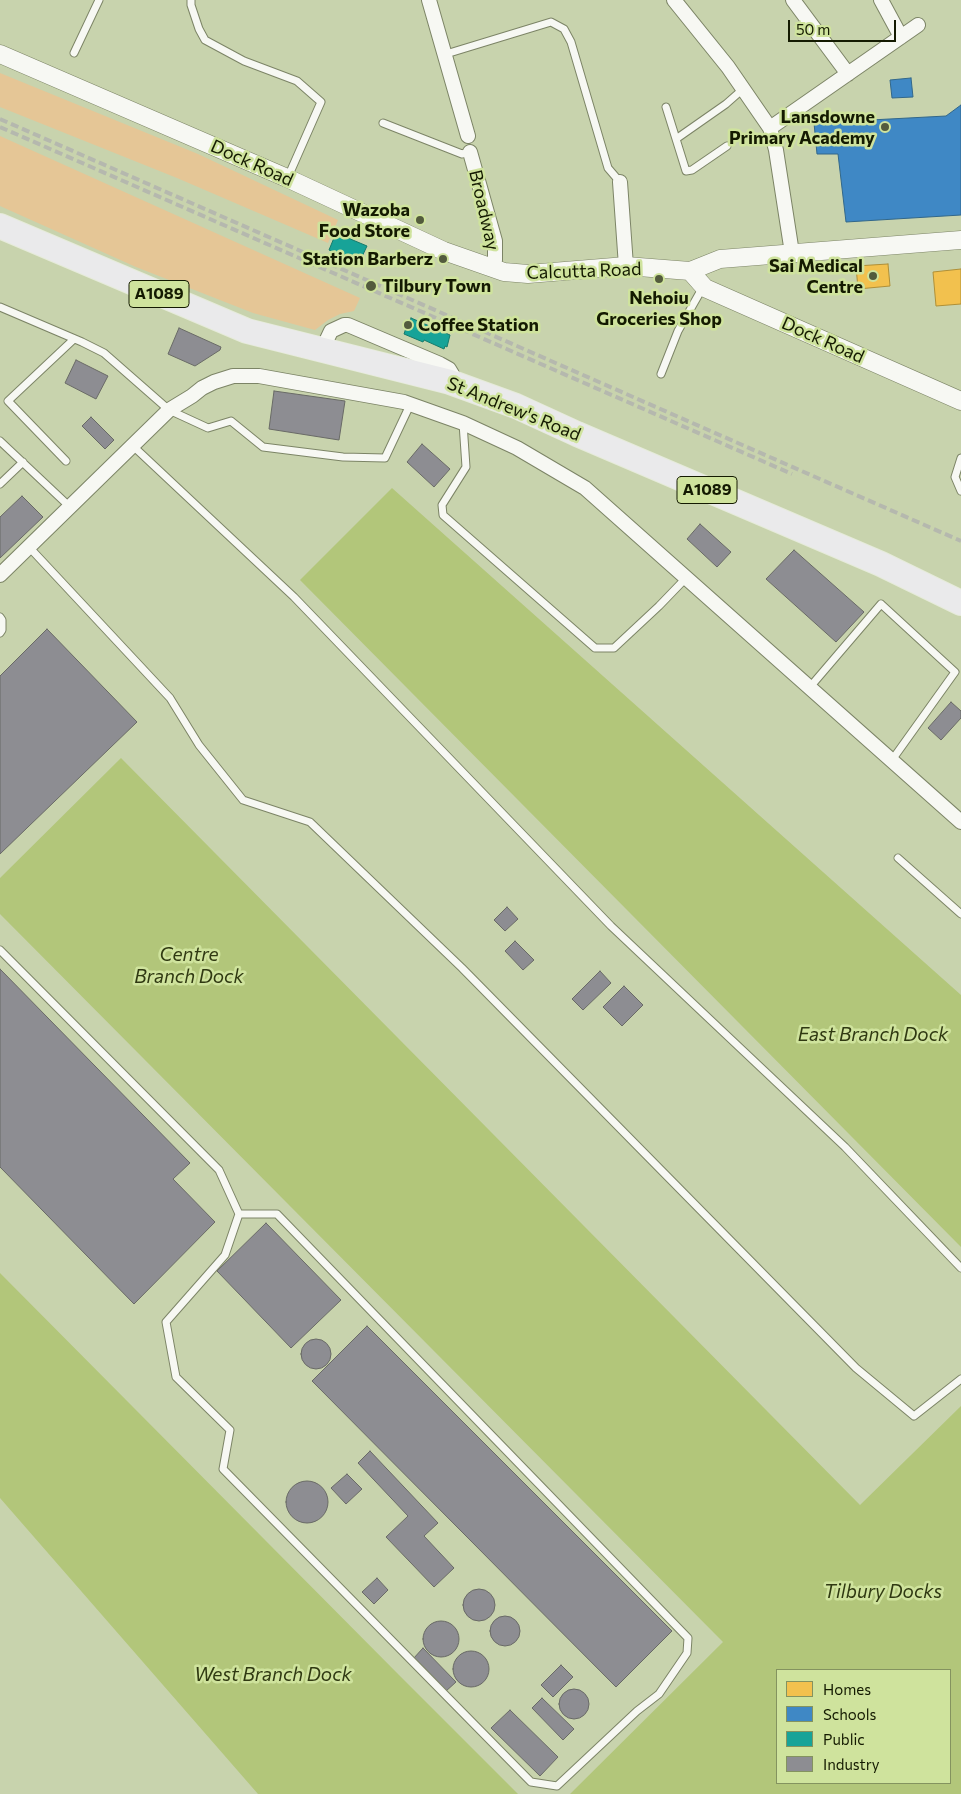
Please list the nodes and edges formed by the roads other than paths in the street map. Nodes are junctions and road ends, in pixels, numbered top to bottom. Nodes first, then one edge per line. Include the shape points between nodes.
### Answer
1 (99, 0) edge
2 (192, 0) edge
3 (429, 0) edge
4 (674, 0) edge
5 (793, 0) edge
6 (881, 0) edge
7 (918, 25) dead end
8 (901, 37) junction
9 (74, 53) dead end
10 (0, 54) edge
11 (446, 54) junction
12 (848, 74) junction
13 (743, 89) junction
14 (666, 107) dead end
15 (383, 124) dead end
16 (770, 128) junction
17 (468, 136) dead end
18 (676, 139) junction
19 (726, 146) dead end
20 (470, 152) joint
21 (287, 178) junction
22 (620, 182) joint
23 (0, 226) edge
24 (961, 240) edge
25 (792, 253) junction
26 (626, 266) junction
27 (498, 271) junction
28 (690, 271) junction
29 (703, 287) junction
30 (0, 307) edge
31 (74, 339) junction
32 (661, 374) dead end
33 (961, 401) edge
34 (410, 404) junction
35 (169, 410) junction
36 (462, 423) junction
37 (0, 441) edge
38 (133, 446) junction
39 (961, 458) edge
40 (66, 461) dead end
41 (23, 462) junction
42 (0, 484) edge
43 (961, 491) edge
44 (70, 506) junction
45 (29, 547) junction
46 (0, 576) edge
47 (686, 578) junction
48 (961, 603) edge
49 (0, 617) edge
50 (0, 633) edge
51 (810, 688) junction
52 (892, 760) junction
53 (961, 822) edge
54 (898, 858) dead end
55 (961, 914) edge
56 (0, 950) edge
57 (238, 1214) junction
58 (961, 1268) edge
59 (961, 1379) edge

1 - 9 lane
2 - 21 lane via 205,40 244,61 297,81 321,102
3 - 11 street
4 - 13 street
5 - 12 street
6 - 8 street
7 - 8 street
8 - 12 street
10 - 21 street, Dock Road
11 - 17 street
11 - 22 lane via 551,22 564,29 571,42 608,168
12 - 16 street
13 - 16 street
13 - 18 lane
14 - 18 lane
15 - 20 lane via 462,154
16 - 25 street
18 - 19 lane via 686,171
20 - 27 street, Broadway via 495,241
21 - 27 street, Dock Road via 444,251
22 - 26 street
23 - 48 highway, St Andrew's Road / A1089 via 247,331 450,382 516,406 881,564
24 - 25 street, Calcutta Road
25 - 28 street, Calcutta Road via 720,259
26 - 27 street, Calcutta Road via 528,274
26 - 28 street, Calcutta Road
28 - 29 street, Dock Road
29 - 32 lane via 678,332
29 - 33 street, Dock Road
30 - 31 lane
31 - 35 lane via 104,354
31 - 40 lane via 8,401
34 - 35 street via 246,375 208,385
34 - 35 lane via 385,458 343,457 263,447 231,421 208,428
34 - 36 street
35 - 38 street
36 - 47 street via 517,448 585,488
36 - 47 lane via 466,467 442,505 442,515 595,648 614,648
37 - 41 lane
38 - 44 street
38 - 58 lane via 294,597 611,926 845,1147
39 - 43 lane via 955,478
41 - 42 lane
41 - 44 lane
44 - 45 street
45 - 46 street
45 - 59 lane via 170,698 199,745 243,800 310,822 468,975 856,1368 914,1416
47 - 51 street
49 - 50 lane
51 - 52 street
51 - 52 lane via 882,604 955,672
52 - 53 street
54 - 55 lane
56 - 57 lane via 219,1170
57 - 57 lane via 225,1255 166,1322 176,1377 230,1430 223,1469 531,1782 557,1786 659,1694 687,1652 688,1638 277,1214

